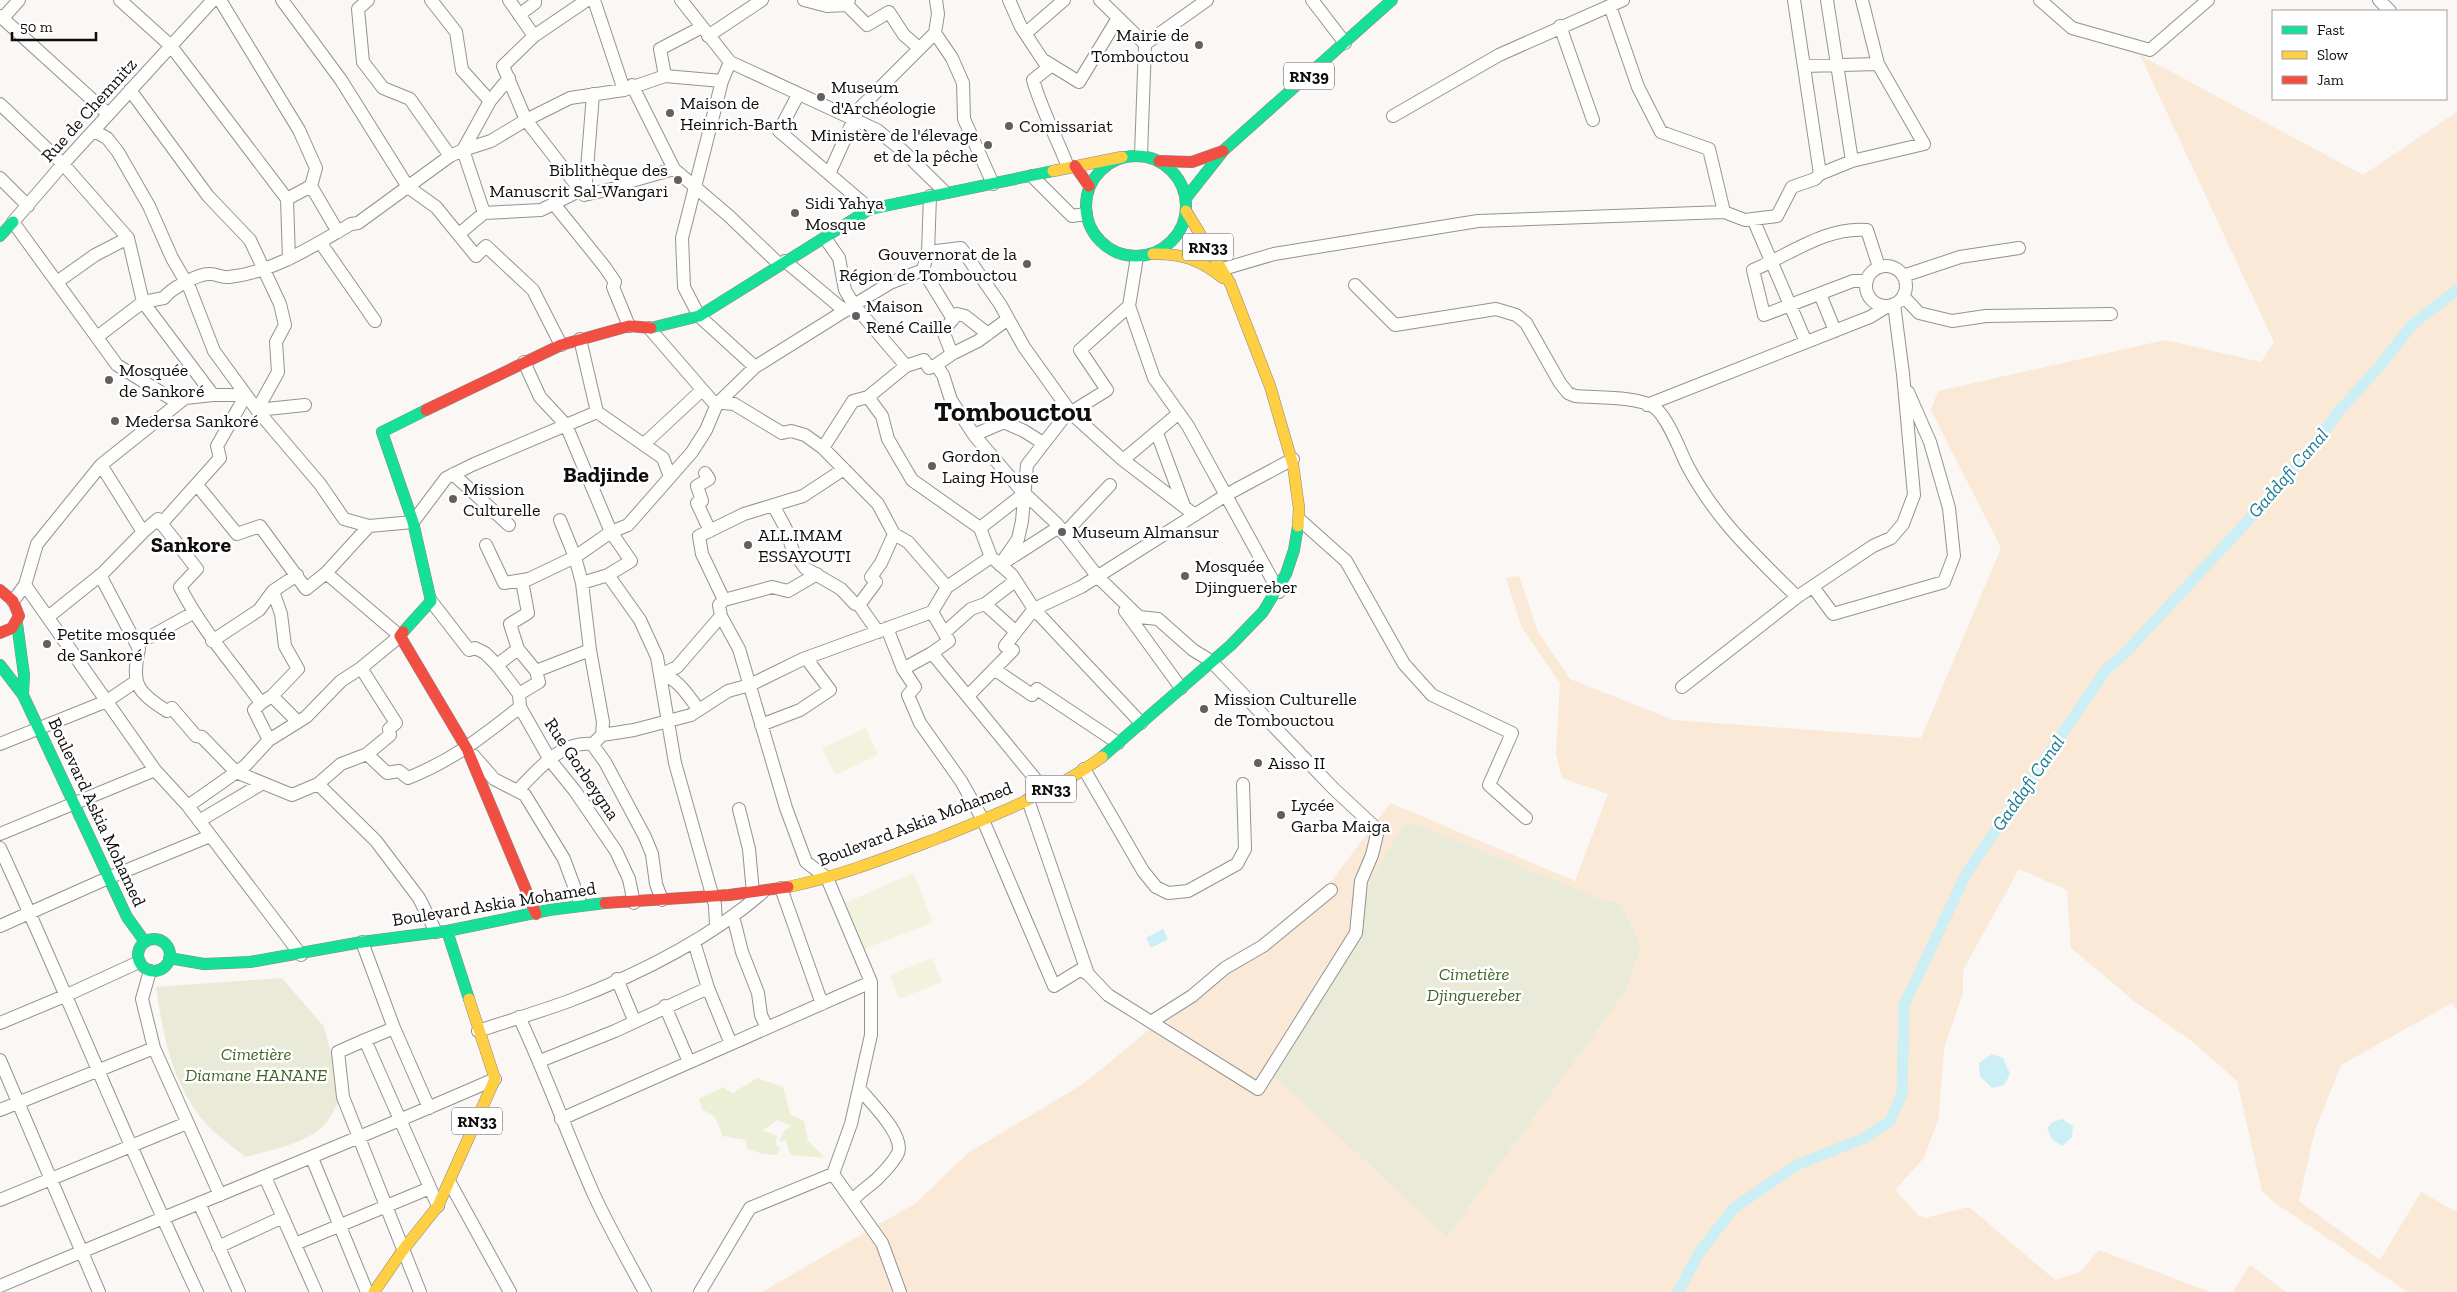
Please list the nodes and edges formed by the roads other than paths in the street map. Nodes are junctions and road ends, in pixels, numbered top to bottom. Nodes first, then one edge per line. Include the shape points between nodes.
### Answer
1 (19, 0) edge
2 (120, 0) edge
3 (213, 0) edge
4 (220, 0) edge
5 (282, 0) edge
6 (431, 0) edge
7 (509, 0) edge
8 (535, 0) edge
9 (587, 0) edge
10 (594, 0) edge
11 (682, 0) edge
12 (762, 0) edge
13 (804, 0) edge
14 (936, 0) edge
15 (1009, 0) edge
16 (1064, 0) edge
17 (1100, 0) edge
18 (1207, 0) edge
19 (1312, 0) edge
20 (1392, 0) edge
21 (1623, 0) edge
22 (1794, 0) edge
23 (1827, 0) edge
24 (1862, 0) edge
25 (2040, 0) edge
26 (2208, 0) edge
27 (2379, 0) edge
28 (360, 3) edge
29 (848, 3) edge
30 (1610, 6) junction
31 (2389, 10) edge
32 (519, 15) junction
33 (1, 17) edge
34 (1118, 18) junction
35 (1560, 26) junction
36 (705, 31) junction
37 (935, 33) junction
38 (1026, 33) junction
39 (534, 36) junction
40 (1346, 43) junction
41 (1145, 44) junction
42 (171, 46) junction
43 (919, 48) junction
44 (1045, 61) junction
45 (730, 62) junction
46 (1878, 64) junction
47 (1837, 65) junction
48 (1804, 66) junction
49 (665, 76) junction
50 (509, 78) junction
51 (722, 81) junction
52 (628, 88) junction
53 (130, 90) junction
54 (593, 94) junction
55 (798, 95) junction
56 (490, 101) junction
57 (0, 104) edge
58 (108, 114) junction
59 (1393, 116) dead end
60 (526, 120) junction
61 (1593, 120) dead end
62 (854, 121) junction
63 (94, 131) junction
64 (463, 150) junction
65 (1224, 150) junction
66 (1140, 155) junction
67 (450, 156) junction
68 (1122, 157) junction
69 (1159, 160) junction
70 (1852, 161) junction
71 (63, 164) junction
72 (1072, 166) junction
73 (674, 169) junction
74 (829, 174) junction
75 (1820, 174) junction
76 (1032, 176) junction
77 (0, 178) edge
78 (993, 184) junction
79 (311, 186) junction
80 (1089, 186) junction
81 (408, 187) junction
82 (695, 187) junction
83 (579, 190) junction
84 (945, 192) junction
85 (930, 196) junction
86 (1186, 198) junction
87 (287, 200) junction
88 (554, 204) junction
89 (28, 206) junction
90 (870, 209) junction
91 (1186, 211) junction
92 (484, 212) junction
93 (1724, 212) junction
94 (1086, 214) junction
95 (1753, 219) junction
96 (13, 222) junction
97 (338, 232) junction
98 (460, 234) junction
99 (0, 236) edge
100 (128, 238) junction
101 (825, 238) junction
102 (320, 242) junction
103 (2018, 248) dead end
104 (928, 252) junction
105 (1152, 254) junction
106 (1137, 257) junction
107 (289, 259) junction
108 (1772, 262) junction
109 (782, 263) junction
110 (1880, 267) junction
111 (265, 269) junction
112 (1223, 269) junction
113 (923, 270) junction
114 (1903, 276) junction
115 (1867, 281) junction
116 (57, 282) junction
117 (186, 282) junction
118 (1230, 283) junction
119 (1355, 285) dead end
120 (1820, 294) junction
121 (144, 302) junction
122 (1895, 302) junction
123 (1791, 305) junction
124 (1129, 306) junction
125 (851, 307) junction
126 (2111, 314) dead end
127 (700, 316) junction
128 (953, 319) junction
129 (1008, 319) junction
130 (375, 321) dead end
131 (629, 326) junction
132 (649, 328) junction
133 (1835, 330) junction
134 (988, 334) junction
135 (97, 337) junction
136 (580, 338) junction
137 (1806, 342) junction
138 (561, 345) junction
139 (952, 354) junction
140 (524, 362) junction
141 (936, 365) junction
142 (906, 366) junction
143 (755, 367) junction
144 (1904, 383) junction
145 (702, 390) junction
146 (212, 395) junction
147 (246, 395) junction
148 (868, 397) junction
149 (178, 403) junction
150 (717, 404) junction
151 (305, 405) dead end
152 (1647, 405) junction
153 (257, 410) junction
154 (597, 412) junction
155 (1070, 412) junction
156 (1179, 413) junction
157 (566, 425) junction
158 (1157, 433) junction
159 (974, 435) junction
160 (1043, 443) junction
161 (644, 444) junction
162 (824, 448) junction
163 (1293, 459) junction
164 (1123, 460) junction
165 (102, 465) junction
166 (844, 469) junction
167 (705, 473) dead end
168 (453, 474) junction
169 (670, 476) junction
170 (1110, 485) dead end
171 (197, 486) junction
172 (1025, 493) junction
173 (1226, 495) junction
174 (773, 505) junction
175 (1184, 507) junction
176 (1195, 515) junction
177 (560, 520) dead end
178 (1300, 520) junction
179 (413, 522) junction
180 (161, 524) junction
181 (509, 525) dead end
182 (369, 526) junction
183 (980, 528) junction
184 (710, 531) junction
185 (1062, 531) junction
186 (143, 532) junction
187 (611, 532) junction
188 (894, 534) junction
189 (486, 545) dead end
190 (575, 557) junction
191 (995, 561) junction
192 (326, 573) junction
193 (817, 574) junction
194 (100, 575) junction
195 (608, 575) junction
196 (296, 576) junction
197 (522, 580) junction
198 (1016, 581) junction
199 (1101, 581) junction
200 (582, 584) junction
201 (25, 585) junction
202 (947, 587) junction
203 (1813, 587) junction
204 (273, 591) junction
205 (1279, 592) junction
206 (7, 596) edge
207 (1797, 597) junction
208 (724, 600) junction
209 (431, 601) junction
210 (859, 604) junction
211 (985, 604) junction
212 (1034, 609) junction
213 (932, 612) junction
214 (193, 613) junction
215 (721, 616) junction
216 (48, 617) junction
217 (17, 623) junction
218 (883, 630) junction
219 (1015, 631) junction
220 (944, 632) junction
221 (0, 634) edge
222 (400, 636) junction
223 (212, 640) junction
224 (137, 644) junction
225 (518, 649) junction
226 (590, 650) junction
227 (932, 653) junction
228 (806, 658) junction
229 (1211, 661) junction
230 (0, 665) edge
231 (497, 665) junction
232 (361, 668) junction
233 (903, 669) junction
234 (994, 669) junction
235 (536, 671) junction
236 (660, 675) junction
237 (135, 682) junction
238 (750, 684) junction
239 (1682, 687) dead end
240 (1181, 688) junction
241 (23, 695) junction
242 (968, 696) junction
243 (266, 700) junction
244 (107, 701) junction
245 (520, 701) junction
246 (699, 710) junction
247 (298, 722) junction
248 (669, 722) junction
249 (1141, 724) junction
250 (761, 725) junction
251 (38, 729) junction
252 (269, 740) junction
253 (597, 740) junction
254 (1118, 743) junction
255 (0, 744) edge
256 (467, 749) junction
257 (367, 754) junction
258 (550, 760) junction
259 (1084, 769) junction
260 (155, 770) junction
261 (236, 772) junction
262 (262, 783) junction
263 (318, 784) junction
264 (1243, 784) dead end
265 (517, 791) junction
266 (1046, 792) junction
267 (1028, 800) junction
268 (73, 803) junction
269 (188, 806) junction
270 (739, 808) dead end
271 (1526, 818) dead end
272 (982, 820) junction
273 (199, 821) junction
274 (0, 834) edge
275 (210, 836) junction
276 (0, 848) edge
277 (108, 878) junction
278 (827, 878) junction
279 (781, 888) junction
280 (1331, 890) dead end
281 (759, 892) junction
282 (712, 896) junction
283 (662, 900) junction
284 (634, 903) junction
285 (581, 905) junction
286 (30, 914) junction
287 (536, 914) junction
288 (734, 916) junction
289 (0, 926) edge
290 (716, 926) junction
291 (442, 932) junction
292 (145, 942) junction
293 (362, 942) junction
294 (694, 942) junction
295 (300, 955) junction
296 (169, 958) junction
297 (139, 962) junction
298 (150, 971) junction
299 (1088, 974) junction
300 (618, 980) junction
301 (871, 982) junction
302 (708, 988) junction
303 (67, 995) junction
304 (822, 1004) junction
305 (665, 1006) junction
306 (519, 1017) junction
307 (634, 1020) junction
308 (0, 1022) edge
309 (1151, 1022) junction
310 (394, 1028) junction
311 (766, 1028) junction
312 (478, 1031) junction
313 (365, 1040) junction
314 (731, 1044) junction
315 (154, 1048) junction
316 (0, 1060) edge
317 (540, 1061) junction
318 (689, 1062) junction
319 (98, 1071) junction
320 (495, 1079) junction
321 (859, 1088) junction
322 (18, 1102) junction
323 (429, 1108) junction
324 (0, 1110) edge
325 (561, 1119) junction
326 (399, 1120) junction
327 (187, 1123) junction
328 (359, 1138) junction
329 (130, 1146) junction
330 (312, 1158) junction
331 (833, 1174) junction
332 (265, 1177) junction
333 (51, 1179) junction
334 (450, 1182) junction
335 (430, 1188) junction
336 (220, 1196) junction
337 (0, 1200) edge
338 (852, 1201) junction
339 (199, 1203) junction
340 (386, 1206) junction
341 (438, 1206) junction
342 (161, 1217) junction
343 (283, 1217) junction
344 (339, 1226) junction
345 (295, 1244) junction
346 (218, 1247) junction
347 (403, 1250) junction
348 (82, 1251) junction
349 (0, 1286) edge
350 (511, 1291) edge
351 (99, 1292) edge
352 (197, 1292) edge
353 (239, 1292) edge
354 (316, 1292) edge
355 (367, 1292) edge
356 (374, 1292) edge
357 (420, 1292) edge
358 (645, 1292) edge
359 (700, 1292) edge
360 (900, 1292) edge

1 - 33 street
2 - 42 street
3 - 42 street, Rue de Chemnitz
4 - 79 street via 299,130 316,168
5 - 81 street via 342,80
6 - 56 street via 456,32 462,70
7 - 32 street
8 - 32 street
9 - 39 street
10 - 52 street
11 - 36 street
12 - 36 street
13 - 29 street via 827,6
14 - 37 street
15 - 38 street
16 - 38 street
17 - 34 street
18 - 41 street
19 - 40 street
20 - 40 main road, RN39
21 - 30 street
22 - 48 street
23 - 47 street
24 - 46 street
25 - 26 street via 2072,28 2150,50
27 - 31 street
28 - 67 street via 364,62 383,88 410,99
29 - 43 street via 866,25 888,12 904,35
30 - 35 street
30 - 93 street via 1638,87 1661,132 1709,149
32 - 39 street
33 - 58 street
34 - 41 street
34 - 44 street via 1080,82
35 - 59 street via 1499,55
35 - 61 street
36 - 45 street
36 - 49 street via 660,49
37 - 43 street
37 - 78 street via 952,58 963,83 964,119
38 - 44 street
39 - 50 street via 504,66
40 - 65 main road, RN39
41 - 66 street
42 - 53 street, Rue de Chemnitz
42 - 87 street
43 - 62 street via 858,110
44 - 72 street via 1048,68 1032,80 1041,109
45 - 51 street
45 - 55 street
46 - 47 street
46 - 70 street via 1924,144
47 - 48 street
47 - 70 street
48 - 75 street
49 - 51 street
49 - 52 street
50 - 56 street
50 - 60 street
51 - 82 street
52 - 54 street
52 - 73 street
53 - 58 street, Rue de Chemnitz
53 - 111 street via 208,196 250,240
54 - 60 street via 570,98
54 - 83 street via 586,182
55 - 62 street
55 - 74 street via 779,131
56 - 64 street
57 - 71 street
58 - 63 street, Rue de Chemnitz
60 - 64 street via 491,142
60 - 83 street
62 - 74 street
62 - 84 street via 877,130
63 - 71 street, Rue de Chemnitz
63 - 117 street via 107,138 136,182
64 - 67 street
64 - 92 street
65 - 69 main road via 1204,159 1180,164
65 - 86 main road
66 - 68 main road
66 - 69 main road
67 - 81 street
68 - 72 main road
68 - 80 main road via 1108,163
69 - 86 main road via 1181,183
70 - 75 street
71 - 89 street, Rue de Chemnitz
71 - 100 street
72 - 76 main road
72 - 80 main road
73 - 82 street
73 - 83 street via 616,188 584,195
74 - 90 street
75 - 95 street via 1792,187 1776,216
76 - 78 main road
76 - 94 street via 1072,216
77 - 89 street
78 - 84 main road
79 - 87 street
79 - 97 street
80 - 94 main road
81 - 97 street via 358,223
81 - 98 street via 436,207
82 - 109 street
82 - 127 street via 682,238 684,287
83 - 88 street
84 - 85 main road
85 - 90 main road
85 - 104 street
86 - 91 main road
87 - 107 street
88 - 92 street via 541,210
88 - 131 street via 615,282 613,287
89 - 96 street, Rue de Chemnitz
90 - 101 main road
91 - 105 main road via 1176,237
91 - 112 main road, RN33
92 - 98 street
93 - 95 street via 1745,220
93 - 112 street via 1478,221 1274,254
94 - 106 main road via 1090,228 1104,245 1122,255
95 - 108 street
96 - 99 main road
96 - 116 street
97 - 102 street
98 - 138 street via 476,256 486,246 533,290
100 - 116 street via 95,255
100 - 121 street
101 - 109 main road
101 - 125 street via 839,258
102 - 107 street
102 - 130 street
103 - 114 street via 1960,258
104 - 113 street
104 - 129 street via 961,248
105 - 106 main road
105 - 118 main road via 1178,253 1199,260
106 - 124 street
107 - 111 street
108 - 110 street via 1836,231 1858,229 1867,230
108 - 123 street
108 - 123 street via 1753,270 1764,315
109 - 125 street via 840,307
109 - 127 main road
110 - 114 street via 1892,268
110 - 115 street
111 - 117 street via 227,277 209,274
111 - 153 street via 285,325 276,342 278,372
112 - 118 main road, RN33
113 - 125 street via 890,283
113 - 128 street
114 - 122 street via 1905,282
115 - 120 street via 1853,281
115 - 122 street via 1871,299 1881,305
116 - 135 street
117 - 121 street via 164,298
117 - 147 street via 214,350
118 - 163 main road, Boulevard Askia Mohamed / RN33 via 1272,390
119 - 152 street via 1395,325 1496,309 1516,315 1526,323 1568,393
120 - 123 street
120 - 133 street
121 - 135 street
121 - 146 street
122 - 126 street via 1919,313 1952,321 1986,316
122 - 133 street via 1870,317
122 - 144 street
123 - 137 street
124 - 155 street via 1080,350 1107,390
124 - 156 street via 1154,378
125 - 142 street
125 - 143 street
127 - 132 main road
127 - 143 street
128 - 134 street via 957,314 965,316
128 - 139 street via 943,331
129 - 134 street
129 - 155 street
131 - 132 main road
131 - 136 main road
132 - 145 street
133 - 137 street
134 - 139 street
135 - 149 street via 117,365
136 - 138 main road
136 - 154 street
137 - 152 street
138 - 140 main road
139 - 141 street
140 - 157 street via 540,398
140 - 179 main road via 382,432
141 - 142 street via 929,368 924,360
141 - 159 street via 951,400
142 - 148 street
143 - 150 street
144 - 203 street via 1914,495 1902,524 1891,538 1873,546
144 - 203 street via 1930,442 1949,508 1954,556 1944,582 1833,614
145 - 150 street
145 - 161 street
146 - 147 street
146 - 149 street via 185,398
147 - 153 street
147 - 171 street via 217,446 220,458
148 - 162 street via 853,401
148 - 183 street via 882,416 888,439 912,480
149 - 165 street
150 - 162 street via 734,404 782,433 791,431 805,436
150 - 169 street via 692,452
151 - 153 street
152 - 207 street via 1660,413 1701,491 1733,534
153 - 182 street via 320,484 344,519
154 - 157 street
154 - 161 street
155 - 160 street
155 - 164 street
156 - 158 street
156 - 173 street
157 - 168 street
157 - 187 street
158 - 164 street
158 - 175 street
159 - 160 street via 1004,422
159 - 172 street
160 - 172 street via 1026,465
161 - 169 street via 663,458
162 - 166 street
163 - 173 street
163 - 178 main road, Boulevard Askia Mohamed / RN33
164 - 175 street
165 - 186 street
165 - 201 street via 37,544
166 - 174 street via 803,496
166 - 188 street via 878,504
167 - 184 street via 709,479 697,486 702,501 697,503
168 - 179 street via 446,478
168 - 181 street
169 - 187 street via 628,525
170 - 185 street
171 - 180 street
171 - 196 street via 237,534 260,526
172 - 183 street
172 - 185 street
172 - 191 street via 1018,539
173 - 176 street
173 - 205 street
174 - 184 street via 744,514
174 - 193 street via 793,551 805,568
175 - 176 street
176 - 199 street
177 - 190 street
178 - 205 main road, Boulevard Askia Mohamed / RN33 via 1292,562
178 - 271 street via 1346,561 1404,664 1432,696 1512,733 1489,785
179 - 182 street
179 - 209 main road
180 - 186 street via 158,519
180 - 214 street via 197,569 180,587
182 - 192 street
183 - 191 street
184 - 208 street via 699,536 702,554
185 - 191 street
185 - 199 street
186 - 194 street
187 - 190 street
187 - 195 street via 630,561
188 - 202 street via 908,542
188 - 210 street via 882,563 871,577 876,582
189 - 197 street via 504,583
190 - 197 street
190 - 200 street
191 - 198 street
191 - 202 street
192 - 196 street via 306,589
192 - 222 street
193 - 208 street via 788,591 772,587
193 - 210 street via 841,589 854,604
194 - 216 street
194 - 224 street
195 - 200 street
195 - 236 street via 640,620
196 - 204 street
197 - 225 street via 528,613 510,624
198 - 211 street
198 - 212 street
199 - 212 street
199 - 229 street via 1139,617 1158,619 1193,650
199 - 240 street
200 - 226 street
201 - 206 street
201 - 216 street
202 - 213 street
203 - 207 street
204 - 223 street via 259,610
204 - 243 street via 281,614 285,646 298,669
205 - 229 main road, Boulevard Askia Mohamed / RN33 via 1251,626
206 - 217 main road via 19,616
207 - 239 street
208 - 215 street via 719,605
209 - 222 main road
209 - 231 street, Rue Gorbeygna via 469,650 475,648
210 - 218 street
211 - 219 street
211 - 220 street via 971,609
212 - 219 street
212 - 249 street
213 - 218 street
213 - 220 street
214 - 223 street
214 - 224 street
215 - 236 street via 677,667
215 - 238 street via 738,649
216 - 244 street
217 - 221 main road
217 - 241 main road via 24,675
218 - 228 street
218 - 233 street
219 - 234 street via 1005,646 1013,650
220 - 227 street via 949,641
222 - 232 street
222 - 256 main road
223 - 243 street
224 - 237 street
225 - 231 street
225 - 235 street
226 - 235 street
226 - 253 street via 602,722
227 - 233 street
227 - 242 street
228 - 238 street
228 - 250 street via 830,690 800,710
229 - 240 main road, Boulevard Askia Mohamed / RN33
229 - 309 street via 1378,830 1361,881 1356,933 1258,1089
230 - 241 main road
231 - 245 street, Rue Gorbeygna
232 - 247 street via 341,681
232 - 257 street via 396,723 389,729 390,735
233 - 272 street via 915,687 908,695 920,723 961,781
234 - 242 street
234 - 254 street via 1032,695 1037,690
235 - 245 street via 539,682
236 - 246 street via 676,682
236 - 248 street
237 - 244 street
237 - 261 street via 151,701 167,711 172,708 196,736 202,737
238 - 246 street via 728,691
238 - 250 street
240 - 249 main road, Boulevard Askia Mohamed / RN33
241 - 251 main road, Boulevard Askia Mohamed
242 - 266 street
243 - 247 street
243 - 252 street via 254,710
244 - 251 street
244 - 260 street
245 - 256 street
245 - 258 street, Rue Gorbeygna
246 - 248 street
247 - 252 street
248 - 253 street
248 - 282 street via 675,764
249 - 254 main road, Boulevard Askia Mohamed / RN33
250 - 278 street via 806,862
251 - 255 street
251 - 268 main road, Boulevard Askia Mohamed
252 - 261 street
253 - 258 street via 571,746
253 - 283 street via 605,762 645,836
254 - 259 main road, Boulevard Askia Mohamed / RN33
256 - 257 street via 408,778 398,771 387,773
256 - 265 street via 494,778
256 - 287 main road
257 - 263 street via 340,764
258 - 265 street
258 - 284 street, Rue Gorbeygna via 616,851 629,879
259 - 264 street via 1143,871 1156,887 1168,893 1188,891 1237,864 1245,849
259 - 266 main road, Boulevard Askia Mohamed / RN33
260 - 268 street
260 - 269 street
261 - 262 street
261 - 269 street
262 - 263 street via 292,795
262 - 273 street
263 - 291 street via 376,840
265 - 285 street via 525,795 564,858
266 - 267 main road, Boulevard Askia Mohamed / RN33
267 - 272 main road, Boulevard Askia Mohamed / RN33
267 - 299 street
268 - 274 street
268 - 277 main road, Boulevard Askia Mohamed
269 - 273 street
270 - 281 street
272 - 278 main road, Boulevard Askia Mohamed / RN33
272 - 299 street via 1054,986 1080,970
273 - 275 street
275 - 277 street
275 - 295 street
276 - 286 street
277 - 286 street
277 - 292 main road, Boulevard Askia Mohamed via 127,917
278 - 279 main road, Boulevard Askia Mohamed / RN33
278 - 301 street
279 - 281 main road, Boulevard Askia Mohamed / RN33
279 - 304 street
280 - 309 street via 1263,946 1225,968 1192,996
281 - 282 main road, Boulevard Askia Mohamed / RN33
281 - 288 street
282 - 283 main road, Boulevard Askia Mohamed / RN33
282 - 290 street
283 - 284 main road, Boulevard Askia Mohamed / RN33
284 - 285 main road, Boulevard Askia Mohamed / RN33
285 - 287 main road, Boulevard Askia Mohamed / RN33
286 - 289 street
286 - 303 street
287 - 291 main road, Boulevard Askia Mohamed / RN33
288 - 290 street
288 - 311 street
290 - 294 street
291 - 293 main road, Boulevard Askia Mohamed
291 - 312 main road
292 - 296 main road via 151,939 163,942
292 - 297 main road via 138,951
293 - 295 main road, Boulevard Askia Mohamed
293 - 310 street
294 - 300 street
294 - 302 street
295 - 296 main road, Boulevard Askia Mohamed via 204,964
296 - 298 main road via 162,969
297 - 298 main road
297 - 303 street
298 - 315 street via 142,999
299 - 309 street via 1108,995
300 - 306 street
300 - 307 street
301 - 304 street
301 - 321 street via 871,1035
302 - 305 street
302 - 314 street
303 - 308 street
303 - 319 street
304 - 311 street
305 - 307 street
305 - 318 street
306 - 312 street
306 - 317 street
307 - 317 street
310 - 313 street
310 - 323 street
311 - 314 street
312 - 320 main road
313 - 326 street
313 - 328 street via 338,1052 343,1097
314 - 318 street
315 - 319 street
315 - 327 street
316 - 322 street
317 - 325 street
318 - 325 street
319 - 322 street
319 - 329 street
320 - 323 street
320 - 334 main road, RN33
321 - 331 street via 851,1124
321 - 338 street via 896,1133 899,1146 898,1154 878,1178
322 - 324 street
322 - 333 street
323 - 326 street
325 - 358 street via 596,1199
326 - 328 street
326 - 335 street
327 - 329 street
327 - 336 street
328 - 330 street
328 - 340 street
329 - 333 street
329 - 342 street
330 - 332 street
330 - 344 street
331 - 338 street
331 - 359 street via 750,1208
332 - 336 street
332 - 343 street
333 - 337 street
333 - 348 street
334 - 341 main road, RN33
334 - 350 street
335 - 340 street
335 - 341 street
336 - 339 street
338 - 360 street via 882,1243
339 - 342 street
339 - 346 street
340 - 344 street
340 - 347 street
341 - 347 main road, RN33
342 - 348 street
342 - 352 street
343 - 345 street
343 - 346 street
344 - 345 street
344 - 355 street
345 - 354 street
346 - 353 street
347 - 356 main road, RN33
347 - 357 street
348 - 349 street
348 - 351 street

